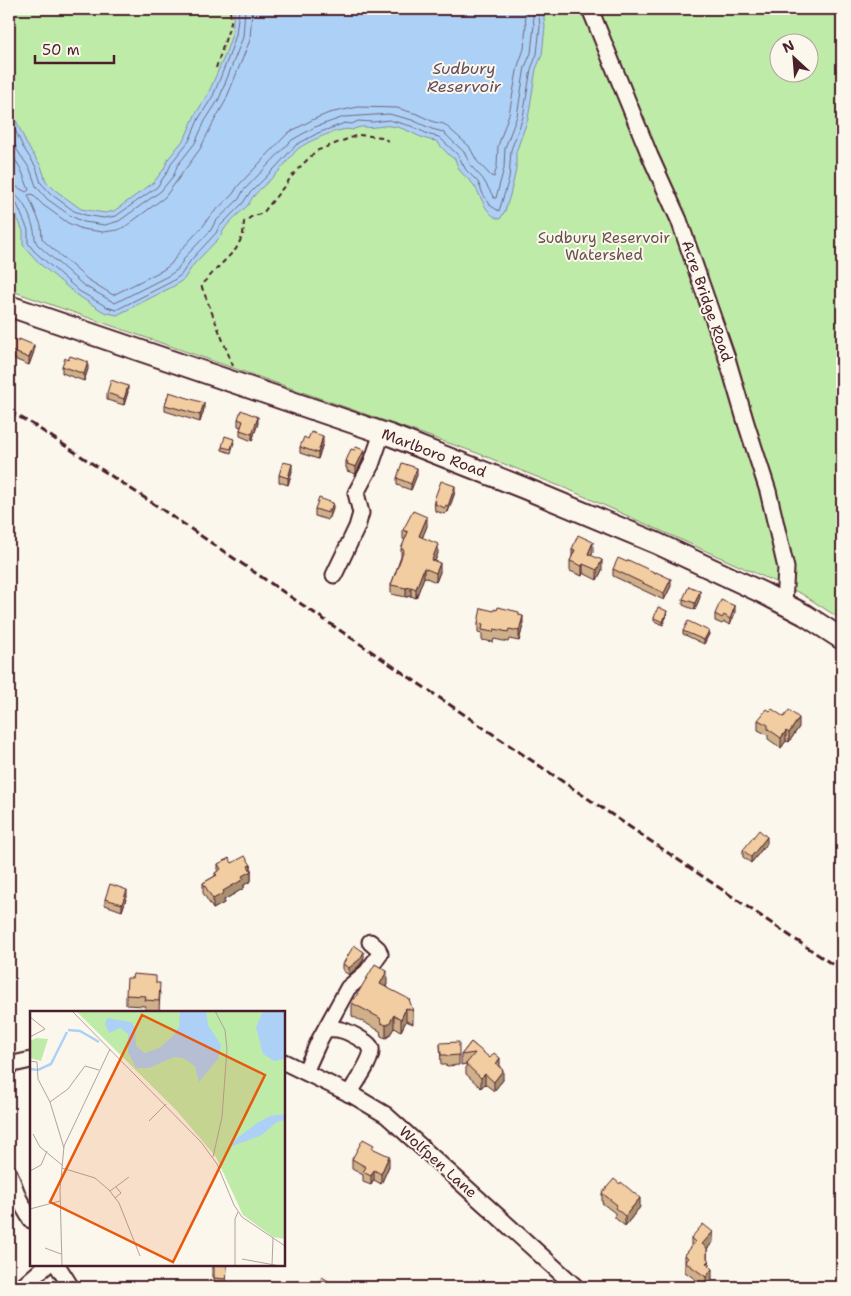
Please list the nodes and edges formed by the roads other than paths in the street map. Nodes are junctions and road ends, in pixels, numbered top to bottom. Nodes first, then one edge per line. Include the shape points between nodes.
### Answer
1 (590, 9) edge
2 (9, 306) edge
3 (382, 433) junction
4 (334, 575) dead end
5 (784, 604) junction
6 (842, 638) edge
7 (370, 942) dead end
8 (326, 1029) junction
9 (30, 1060) edge
10 (285, 1062) edge
11 (9, 1065) edge
12 (305, 1072) junction
13 (349, 1094) junction
14 (9, 1173) edge
15 (30, 1218) edge
16 (46, 1266) edge
17 (58, 1266) edge
18 (22, 1287) edge
19 (71, 1287) edge
20 (576, 1287) edge

1 - 5 street, Acre Bridge Road via 679,220 726,355 768,491 786,568
2 - 3 main road, Marlboro Road
3 - 4 street via 371,465 356,493 361,512 357,527
3 - 5 main road, Marlboro Road via 656,543
5 - 6 main road, Marlboro Road
7 - 8 street via 380,954 367,972 348,988
8 - 12 street
8 - 13 street via 345,1031 371,1049
9 - 11 street
10 - 12 street, Wolfpen Lane
12 - 13 street, Wolfpen Lane
13 - 20 street, Wolfpen Lane via 386,1115
14 - 15 street
16 - 18 street
17 - 19 street

